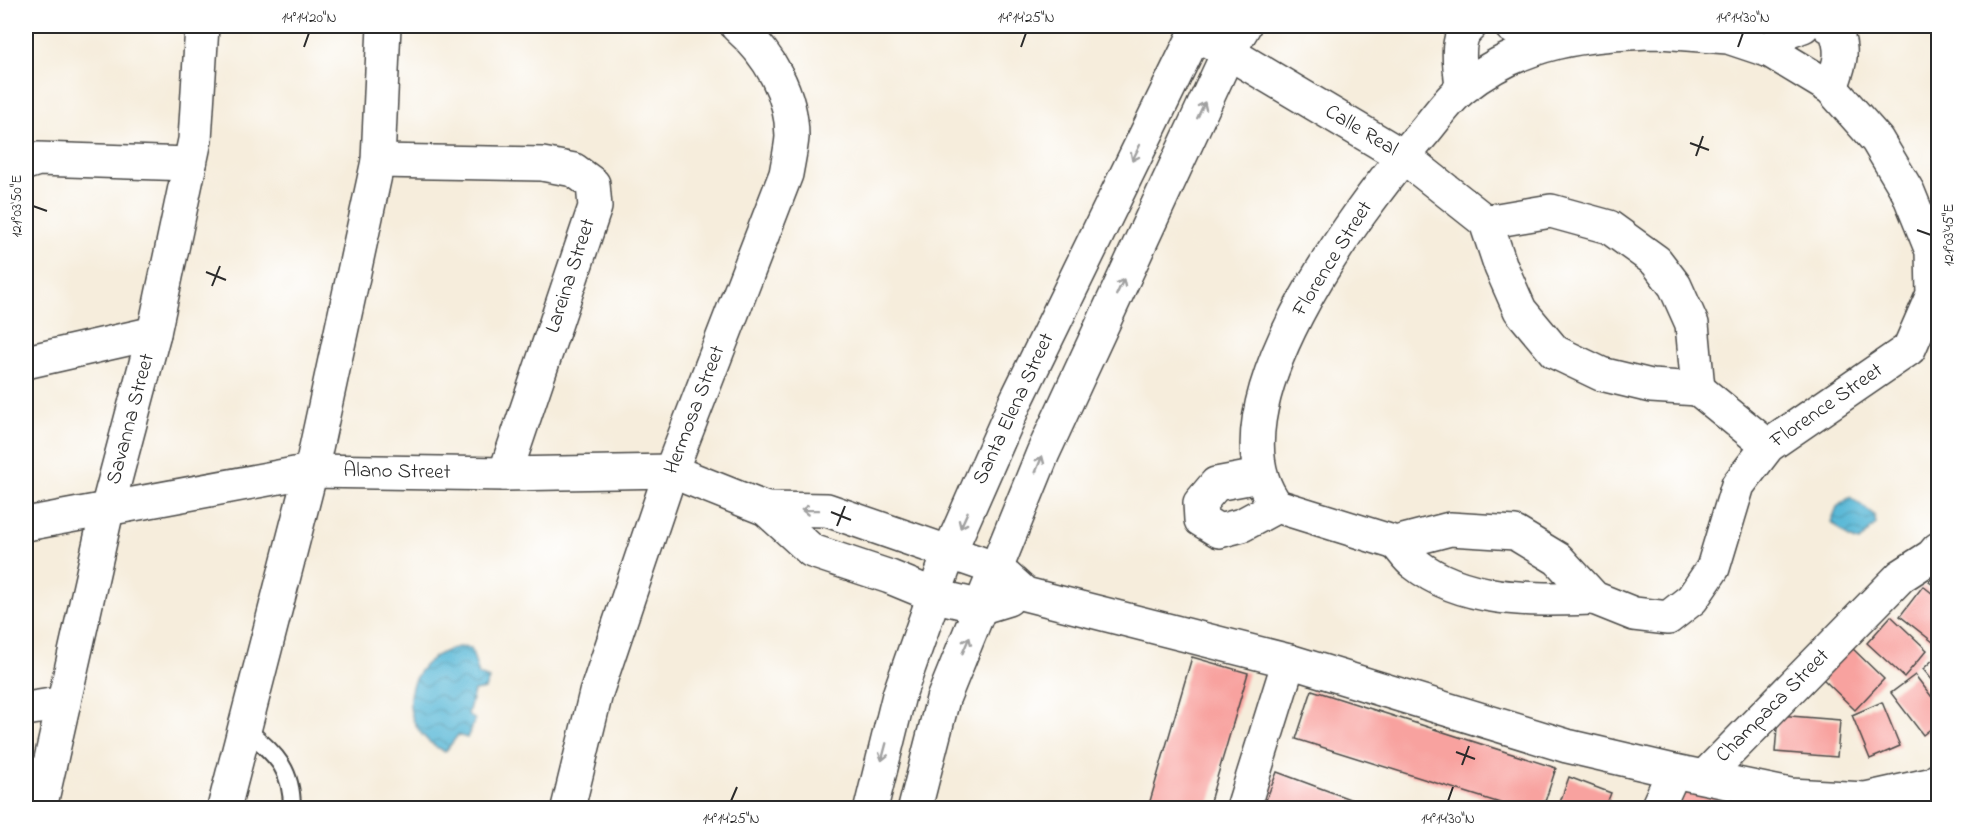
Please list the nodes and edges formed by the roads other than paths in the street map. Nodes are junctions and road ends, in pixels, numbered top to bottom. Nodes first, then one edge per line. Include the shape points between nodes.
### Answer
1 (202, 26) edge
2 (384, 26) edge
3 (737, 26) edge
4 (1470, 26) edge
5 (1511, 26) edge
6 (1803, 26) edge
7 (1829, 26) edge
8 (1196, 29) edge
9 (1236, 38) edge
10 (1543, 45) junction
11 (1770, 51) junction
12 (1462, 88) junction
13 (1831, 88) junction
14 (1404, 157) junction
15 (378, 161) junction
16 (26, 163) edge
17 (190, 164) junction
18 (1486, 222) junction
19 (1936, 295) edge
20 (154, 333) junction
21 (1924, 351) edge
22 (26, 362) edge
23 (1698, 388) junction
24 (1768, 446) junction
25 (311, 471) junction
26 (671, 471) junction
27 (505, 474) junction
28 (1259, 476) junction
29 (108, 506) junction
30 (1277, 506) junction
31 (766, 510) junction
32 (26, 524) edge
33 (1396, 543) junction
34 (1938, 549) edge
35 (949, 554) junction
36 (997, 569) junction
37 (1024, 594) junction
38 (936, 596) junction
39 (1594, 598) junction
40 (982, 607) junction
41 (1288, 661) junction
42 (64, 703) junction
43 (26, 709) edge
44 (245, 728) junction
45 (1690, 773) junction
46 (1938, 780) edge
47 (40, 808) edge
48 (224, 808) edge
49 (292, 808) edge
50 (568, 808) edge
51 (871, 808) edge
52 (915, 808) edge
53 (1243, 808) edge
54 (1656, 808) edge

1 - 17 street, Savanna Street
2 - 15 street
3 - 26 street, Hermosa Street via 767,58 785,92 792,136 786,174
4 - 12 street via 1460,48
5 - 10 street
6 - 11 street via 1788,32
7 - 13 street via 1834,27 1841,44 1840,63
8 - 9 street, Calle Real
8 -> 35 street, Santa Elena Street via 1015,403
9 - 14 street, Calle Real
36 -> 9 street via 1043,453
10 - 11 street, Florence Street via 1599,33 1660,32 1728,37
10 - 12 street, Florence Street via 1508,60
11 - 13 street, Florence Street
12 - 14 street, Florence Street
13 - 19 street, Florence Street via 1877,140 1908,192 1932,251
14 - 18 street, Calle Real
14 - 28 street, Florence Street via 1348,228 1297,310 1267,389 1255,438
15 - 25 street
15 - 27 street, Lareina Street via 542,164 574,170 593,184 595,207
16 - 17 street via 38,159
17 - 20 street, Savanna Street
18 - 23 street via 1520,310 1555,352 1601,374 1651,386
18 - 23 street via 1551,211 1609,227 1656,261 1675,286 1692,324
19 - 21 street, Florence Street
20 - 22 street
20 - 29 street, Savanna Street
21 - 24 street, Florence Street
23 - 24 street
24 - 39 street, Florence Street via 1738,485 1713,568 1692,599 1668,618 1634,614
25 - 27 street, Alano Street
25 - 29 street, Alano Street
25 - 44 street
26 - 27 street, Alano Street
26 - 31 street, Alano Street
26 - 50 street, Hermosa Street via 596,693
28 - 30 street, Florence Street
28 - 30 street via 1216,484 1200,503 1200,520 1219,531 1242,525
29 - 32 street, Alano Street
29 - 42 street, Savanna Street
30 - 33 street
35 -> 31 street via 827,510
31 - 38 street via 812,551
33 - 39 street via 1414,563 1451,584 1501,597
33 - 39 street, Florence Street via 1450,529 1515,534 1558,559
34 - 45 street, Champaca Street via 1902,576
35 - 36 street
35 - 38 street, Santa Elena Street
36 - 37 street
36 - 40 street
37 - 40 street
37 - 41 street
38 - 40 street
38 -> 51 street, Santa Elena Street via 898,695
52 -> 40 street via 943,699
41 - 45 street via 1567,746
41 - 53 street
42 - 43 street
42 - 47 street, Savanna Street
44 - 48 street
44 - 49 lane via 280,760 292,793
45 - 46 street, Champaca Street via 1790,795 1865,800
45 - 54 street

